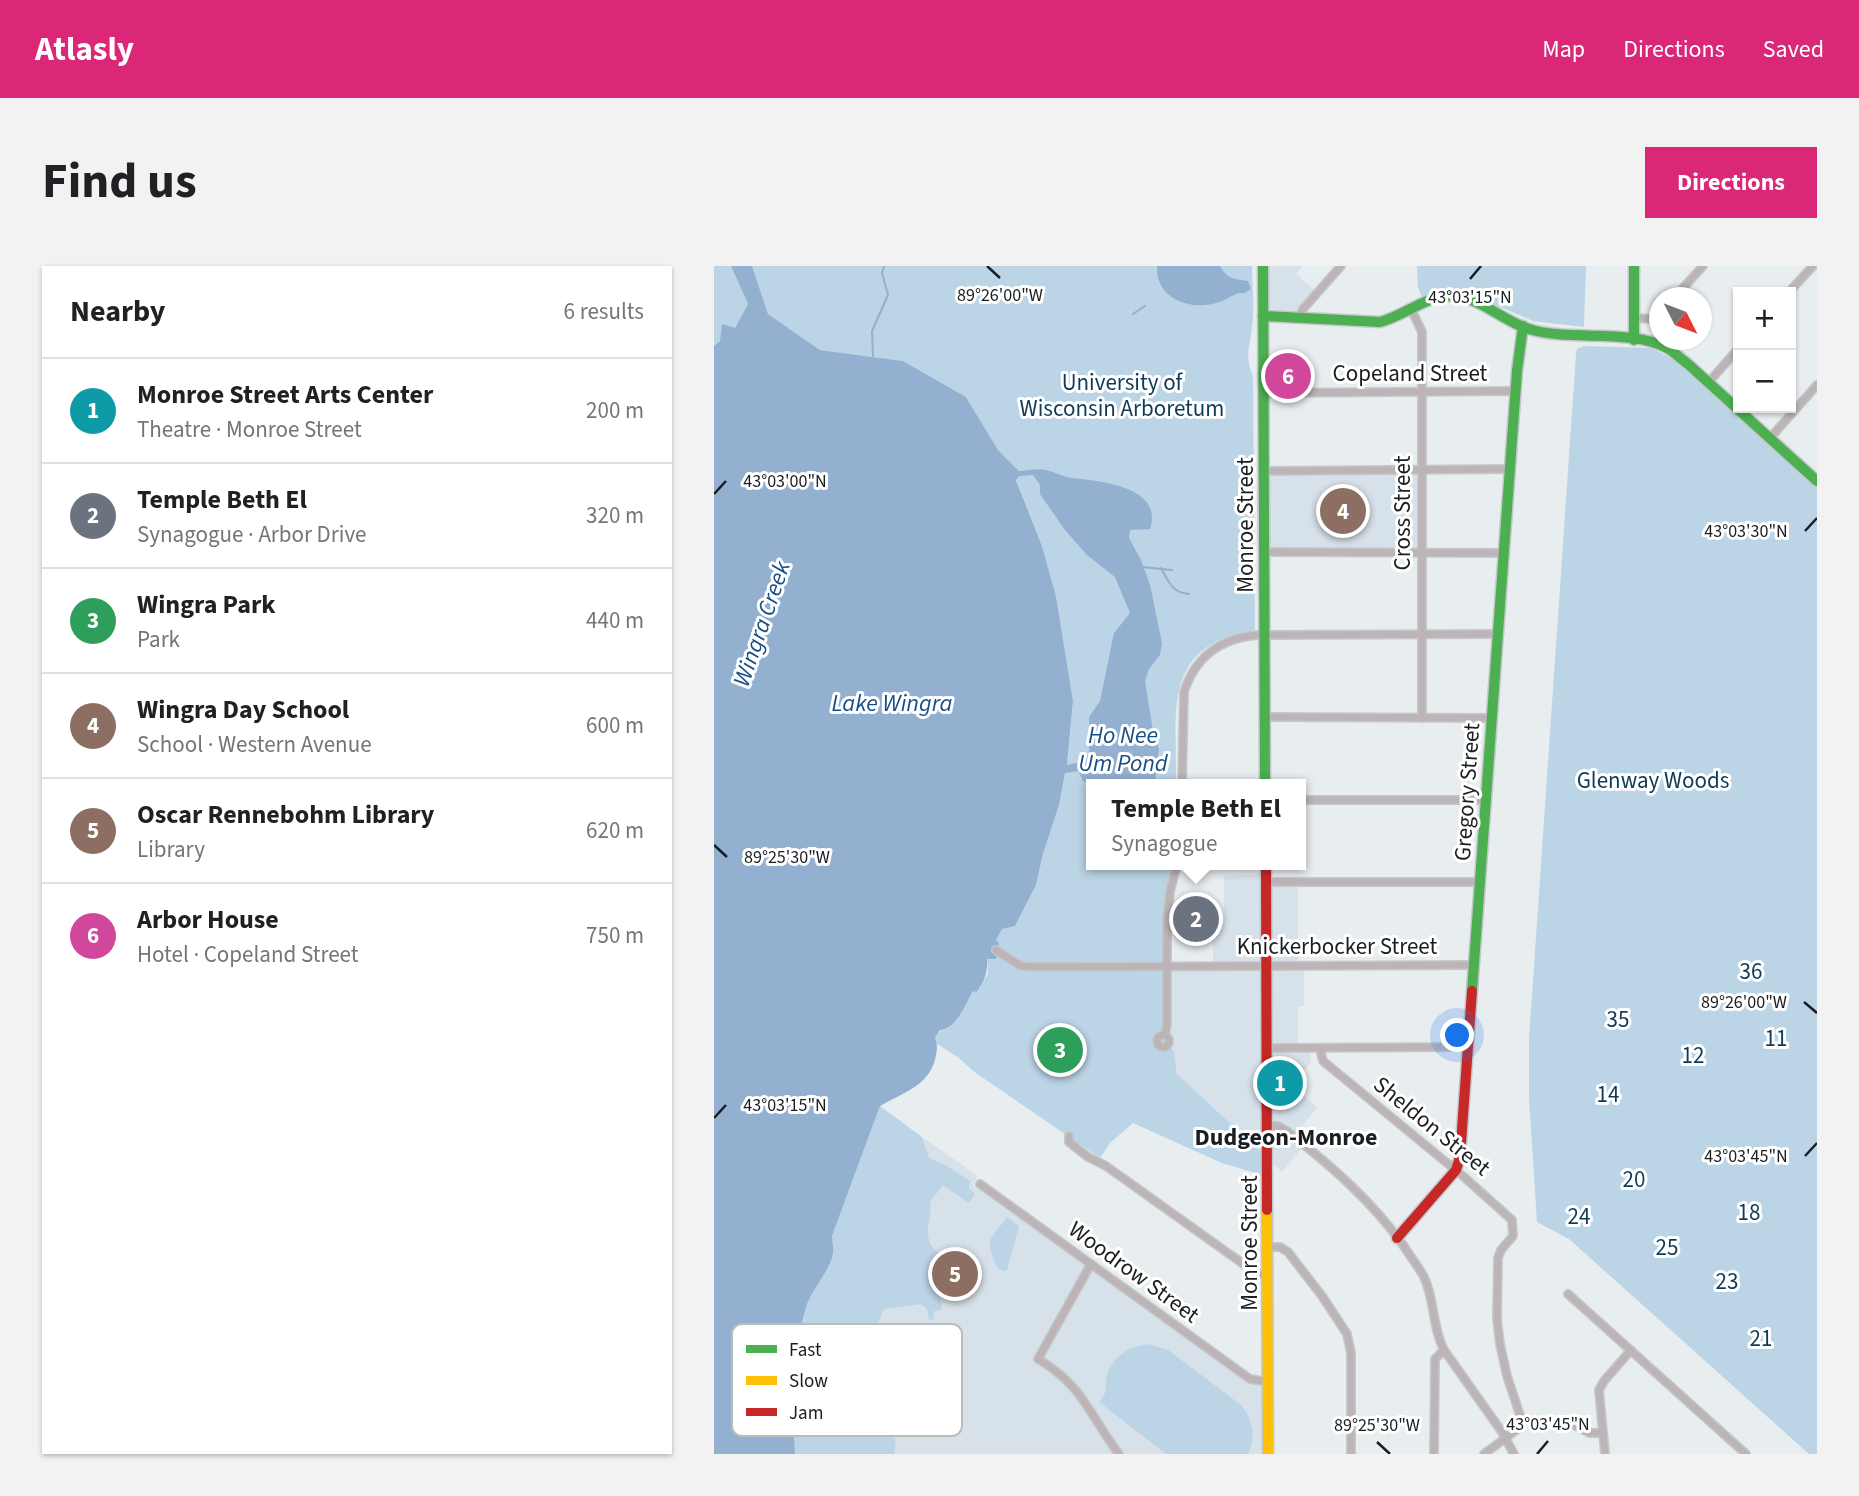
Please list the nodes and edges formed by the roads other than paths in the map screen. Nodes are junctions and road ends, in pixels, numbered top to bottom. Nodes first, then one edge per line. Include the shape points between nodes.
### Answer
1 (1263, 266) edge
2 (1341, 266) edge
3 (1634, 266) edge
4 (1703, 266) edge
5 (1813, 266) edge
6 (1684, 287) edge
7 (1794, 287) edge
8 (1412, 311) junction
9 (1263, 316) junction
10 (1635, 318) junction
11 (1298, 319) junction
12 (1649, 319) edge
13 (1523, 326) junction
14 (1634, 340) junction
15 (1737, 350) edge
16 (1709, 383) junction
17 (1817, 385) edge
18 (1516, 391) junction
19 (1423, 392) junction
20 (1263, 393) junction
21 (1770, 438) junction
22 (1421, 469) junction
23 (1510, 469) junction
24 (1264, 471) junction
25 (1817, 481) edge
26 (1264, 552) junction
27 (1422, 552) junction
28 (1503, 553) junction
29 (1498, 634) junction
30 (1265, 635) junction
31 (1421, 635) junction
32 (1265, 717) junction
33 (1422, 718) junction
34 (1492, 718) junction
35 (1182, 779) edge
36 (1265, 779) edge
37 (1306, 800) edge
38 (1486, 800) junction
39 (1176, 870) edge
40 (1266, 870) edge
41 (1266, 882) junction
42 (1479, 882) junction
43 (996, 950) dead end
44 (1266, 965) junction
45 (1473, 965) junction
46 (1167, 966) junction
47 (1165, 1035) dead end
48 (1267, 1048) junction
49 (1467, 1048) junction
50 (1320, 1049) junction
51 (1268, 1126) junction
52 (1069, 1136) dead end
53 (1456, 1170) junction
54 (980, 1184) dead end
55 (1397, 1238) junction
56 (1268, 1247) junction
57 (1091, 1264) junction
58 (1268, 1276) junction
59 (1568, 1294) dead end
60 (1444, 1350) junction
61 (1631, 1350) junction
62 (1268, 1382) junction
63 (1566, 1421) dead end
64 (1602, 1433) junction
65 (1505, 1438) junction
66 (1119, 1454) edge
67 (1268, 1454) edge
68 (1351, 1454) edge
69 (1434, 1454) edge
70 (1484, 1454) edge
71 (1514, 1454) edge
72 (1605, 1454) edge
73 (1746, 1454) edge

1 - 9 street, Monroe Street
2 - 11 street
3 - 10 street
4 - 6 street
5 - 7 street
8 - 11 street via 1380,322
8 - 13 street via 1433,299 1451,296
8 - 19 street, Cross Street via 1422,332
9 - 11 street
9 - 20 street, Monroe Street
10 - 12 street
10 - 14 street
13 - 14 street
13 - 18 street, Gregory Street
14 - 16 street via 1668,348
15 - 16 street
16 - 21 street
17 - 21 street
18 - 19 street, Copeland Street
18 - 23 street, Gregory Street
19 - 20 street, Copeland Street
19 - 22 street, Cross Street
20 - 24 street, Monroe Street
21 - 25 street
22 - 23 street
22 - 24 street
22 - 27 street, Cross Street
23 - 28 street, Gregory Street
24 - 26 street, Monroe Street
26 - 27 street
26 - 30 street, Monroe Street
27 - 28 street
27 - 31 street, Cross Street
28 - 29 street, Gregory Street
29 - 31 street
29 - 34 street, Gregory Street
30 - 31 street
30 - 32 street, Monroe Street
30 - 35 street via 1222,644 1202,658 1188,678
31 - 33 street, Cross Street
32 - 33 street
32 - 36 street, Monroe Street
33 - 34 street
34 - 38 street, Gregory Street
37 - 38 street
38 - 42 street, Gregory Street
39 - 46 street via 1170,891
40 - 41 street, Monroe Street
41 - 42 street
41 - 44 street, Monroe Street
42 - 45 street, Gregory Street
43 - 46 street, Knickerbocker Street via 1021,966
44 - 45 street, Knickerbocker Street
44 - 46 street, Knickerbocker Street
44 - 48 street, Monroe Street
45 - 49 street, Gregory Street
46 - 47 street
48 - 50 street
48 - 51 street, Monroe Street
49 - 50 street
49 - 53 street, Gregory Street
50 - 53 street, Sheldon Street via 1321,1059
51 - 55 street via 1287,1131 1338,1172 1376,1209
51 - 56 street, Monroe Street
52 - 58 street via 1069,1142 1088,1157 1256,1273
53 - 55 street
53 - 65 street, Sheldon Street via 1513,1223 1513,1236 1498,1258 1497,1319 1507,1376 1522,1420
54 - 57 street, Woodrow Street
55 - 60 street via 1428,1286
56 - 58 street, Monroe Street
56 - 68 street via 1288,1252 1347,1334
57 - 62 street, Woodrow Street via 1250,1379
57 - 66 street via 1038,1359 1079,1392
58 - 62 street, Monroe Street
59 - 61 street
60 - 65 street
60 - 69 street via 1435,1359
61 - 64 street via 1599,1390
61 - 73 street
62 - 67 street, Monroe Street
63 - 64 street via 1590,1433
64 - 72 street
65 - 70 street
65 - 71 street

